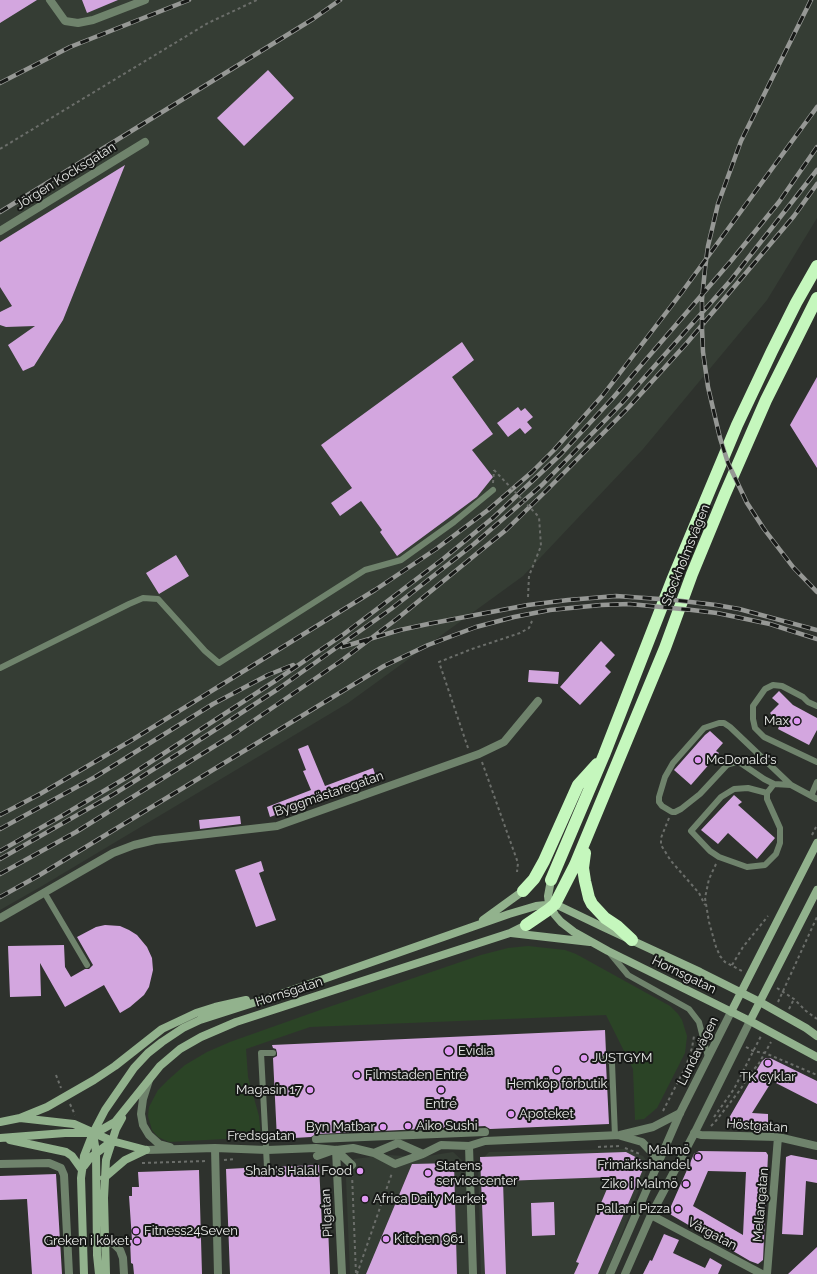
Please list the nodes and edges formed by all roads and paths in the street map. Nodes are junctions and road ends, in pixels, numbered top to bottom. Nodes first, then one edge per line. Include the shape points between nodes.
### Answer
1 (50, 0) edge
2 (145, 0) edge
3 (257, 0) edge
4 (145, 142) dead end
5 (0, 149) edge
6 (0, 231) edge
7 (817, 266) edge
8 (817, 298) edge
9 (493, 490) joint
10 (528, 597) dead end
11 (532, 621) dead end
12 (0, 668) edge
13 (538, 700) dead end
14 (817, 706) edge
15 (479, 754) junction
16 (604, 755) junction
17 (470, 757) junction
18 (817, 762) edge
19 (817, 782) edge
20 (774, 784) junction
21 (791, 785) junction
22 (767, 793) junction
23 (814, 798) edge
24 (672, 812) junction
25 (592, 826) junction
26 (817, 843) edge
27 (720, 857) junction
28 (517, 872) dead end
29 (552, 880) joint
30 (817, 890) edge
31 (523, 891) joint
32 (44, 892) junction
33 (552, 905) junction
34 (706, 907) junction
35 (817, 917) edge
36 (0, 918) edge
37 (526, 925) joint
38 (762, 925) dead end
39 (473, 927) junction
40 (510, 933) junction
41 (632, 940) junction
42 (592, 943) junction
43 (608, 951) junction
44 (87, 965) dead end
45 (741, 993) junction
46 (278, 995) junction
47 (794, 999) junction
48 (760, 1002) junction
49 (732, 1012) junction
50 (785, 1016) junction
51 (817, 1019) edge
52 (750, 1021) junction
53 (694, 1034) dead end
54 (775, 1034) junction
55 (817, 1036) edge
56 (759, 1041) dead end
57 (273, 1053) dead end
58 (765, 1053) junction
59 (606, 1057) dead end
60 (817, 1057) edge
61 (708, 1058) junction
62 (817, 1075) edge
63 (150, 1078) junction
64 (127, 1107) junction
65 (105, 1110) junction
66 (680, 1113) junction
67 (660, 1114) dead end
68 (20, 1118) junction
69 (0, 1122) edge
70 (105, 1128) junction
71 (485, 1132) dead end
72 (93, 1133) junction
73 (697, 1134) junction
74 (617, 1135) junction
75 (778, 1137) junction
76 (0, 1138) edge
77 (316, 1139) dead end
78 (112, 1141) junction
79 (469, 1146) junction
80 (817, 1146) edge
81 (215, 1148) junction
82 (176, 1149) junction
83 (146, 1150) junction
84 (267, 1150) junction
85 (336, 1150) junction
86 (96, 1152) junction
87 (374, 1153) junction
88 (423, 1154) junction
89 (317, 1156) dead end
90 (237, 1159) dead end
91 (215, 1160) junction
92 (659, 1160) junction
93 (0, 1164) edge
94 (137, 1164) dead end
95 (395, 1164) junction
96 (352, 1165) joint
97 (267, 1167) dead end
98 (82, 1170) junction
99 (104, 1178) junction
100 (651, 1215) junction
101 (105, 1241) junction
102 (69, 1274) edge
103 (84, 1274) edge
104 (99, 1274) edge
105 (106, 1274) edge
106 (124, 1274) edge
107 (218, 1274) edge
108 (342, 1274) edge
109 (356, 1274) edge
110 (473, 1274) edge
111 (610, 1274) edge
112 (625, 1274) edge
113 (762, 1274) edge
114 (767, 1274) edge

1 - 2 street via 65,21 78,23 93,20
3 - 5 path via 208,23
4 - 6 street, Jörgen Kocksgatan
7 - 16 highway, Stockholmsvägen via 796,303 737,425 673,578
8 - 25 highway, Stockholmsvägen via 766,400 725,494
9 - 10 path, bridge via 494,470 539,518 541,546 529,576
9 - 12 lane via 401,560 365,570 219,663 158,599 143,598
11 - 17 path via 530,628 520,634 472,648 439,662
13 - 15 street, Byggmästaregatan via 504,742
14 - 18 lane via 782,686 773,685 765,689 753,706 756,728 764,737
15 - 17 street, Byggmästaregatan
15 - 28 path via 518,863
16 - 29 highway, Stockholmsvägen
16 - 31 highway, Stockholmsvägen via 578,785 544,861 534,879
17 - 32 street, Byggmästaregatan via 277,826 155,840 134,845 113,853
19 - 23 lane
20 - 21 lane
20 - 22 lane
20 - 24 lane via 742,764 731,763 700,794 681,809
21 - 23 lane
21 - 24 lane via 724,723 719,722 704,728 673,762 659,796 662,806
22 - 27 lane via 780,828 780,843 776,854 765,865 747,868
22 - 27 lane via 748,788 734,789 721,797 691,831 710,851
24 - 34 path via 660,838 661,845 671,861 699,893
25 - 33 highway via 576,865
25 - 41 highway via 583,868 589,898 605,918
26 - 45 main road, Lundavägen
27 - 34 path via 709,879
29 - 33 main road via 548,896
30 - 48 main road
31 - 39 main road, Hornsgatan
32 - 36 street, Byggmästaregatan
32 - 44 lane
33 - 37 highway
33 - 39 main road, Hornsgatan via 509,914
33 - 41 main road, Hornsgatan
33 - 42 main road, Hornsgatan via 561,922
34 - 38 path via 718,953 732,965
35 - 47 path via 783,991
37 - 40 main road, Hornsgatan
39 - 46 main road, Hornsgatan
40 - 42 main road
40 - 63 main road, Hornsgatan via 219,1029 180,1049
41 - 45 main road, Hornsgatan
42 - 43 main road, Hornsgatan
43 - 49 main road, Hornsgatan
43 - 61 lane via 628,975 690,1010 699,1022
45 - 48 main road, Hornsgatan
45 - 49 main road, Lundavägen
46 - 65 main road, Hornsgatan via 183,1028 148,1053 134,1068
46 - 68 main road via 215,1007 180,1020 162,1029 115,1066 82,1087 47,1107
47 - 50 path
47 - 51 path
48 - 50 main road, Hornsgatan
48 - 52 main road
49 - 52 main road, Hornsgatan
49 - 61 street, Lundavägen
50 - 55 main road, Hornsgatan
52 - 54 main road, Hornsgatan
52 - 73 street
53 - 67 path via 686,1066
54 - 58 path
54 - 60 main road, Hornsgatan
56 - 58 path via 753,1051
57 - 84 lane via 261,1053
58 - 62 path
58 - 73 path via 720,1117
59 - 74 lane via 612,1063
61 - 66 street, Lundavägen
63 - 64 main road, Hornsgatan
63 - 82 street via 142,1100 143,1125 148,1136 159,1144
64 - 70 main road, Hornsgatan via 115,1122
64 - 78 main road
65 - 70 main road
65 - 72 main road, Hornsgatan
66 - 74 street via 653,1127
66 - 92 street, Lundavägen
68 - 69 main road
68 - 72 main road via 74,1124
70 - 72 main road, Hornsgatan
70 - 78 main road
71 - 77 street
72 - 76 main road, Hornsgatan
72 - 78 main road
72 - 86 main road
72 - 98 main road, Hornsgatan via 84,1156
73 - 75 street, Höstgatan
73 - 100 street
74 - 79 street via 485,1141
74 - 92 street via 642,1142
75 - 80 street, Höstgatan
75 - 114 street, Mellangatan
76 - 98 main road via 66,1152
78 - 83 main road
78 - 86 main road
78 - 99 main road
79 - 88 street via 441,1145
79 - 110 street
81 - 82 street, Fredsgatan
81 - 84 street, Fredsgatan
81 - 91 street
82 - 83 street, Fredsgatan
83 - 99 main road via 124,1160
84 - 85 street, Fredsgatan
84 - 97 lane
85 - 87 street, Fredsgatan via 353,1148
85 - 89 street
85 - 96 street
85 - 108 street, Pilgatan
86 - 98 main road
86 - 104 main road
87 - 88 street via 398,1143
87 - 95 street, Fredsgatan
88 - 95 street
90 - 91 path
91 - 94 path
91 - 107 street
92 - 111 street, Lundavägen
93 - 102 street via 49,1163 60,1168 64,1175
95 - 109 path
96 - 109 path
98 - 103 main road, Hornsgatan
99 - 101 main road
100 - 112 street
100 - 113 street, Vårgatan
101 - 105 main road
101 - 106 street via 114,1244 120,1250

